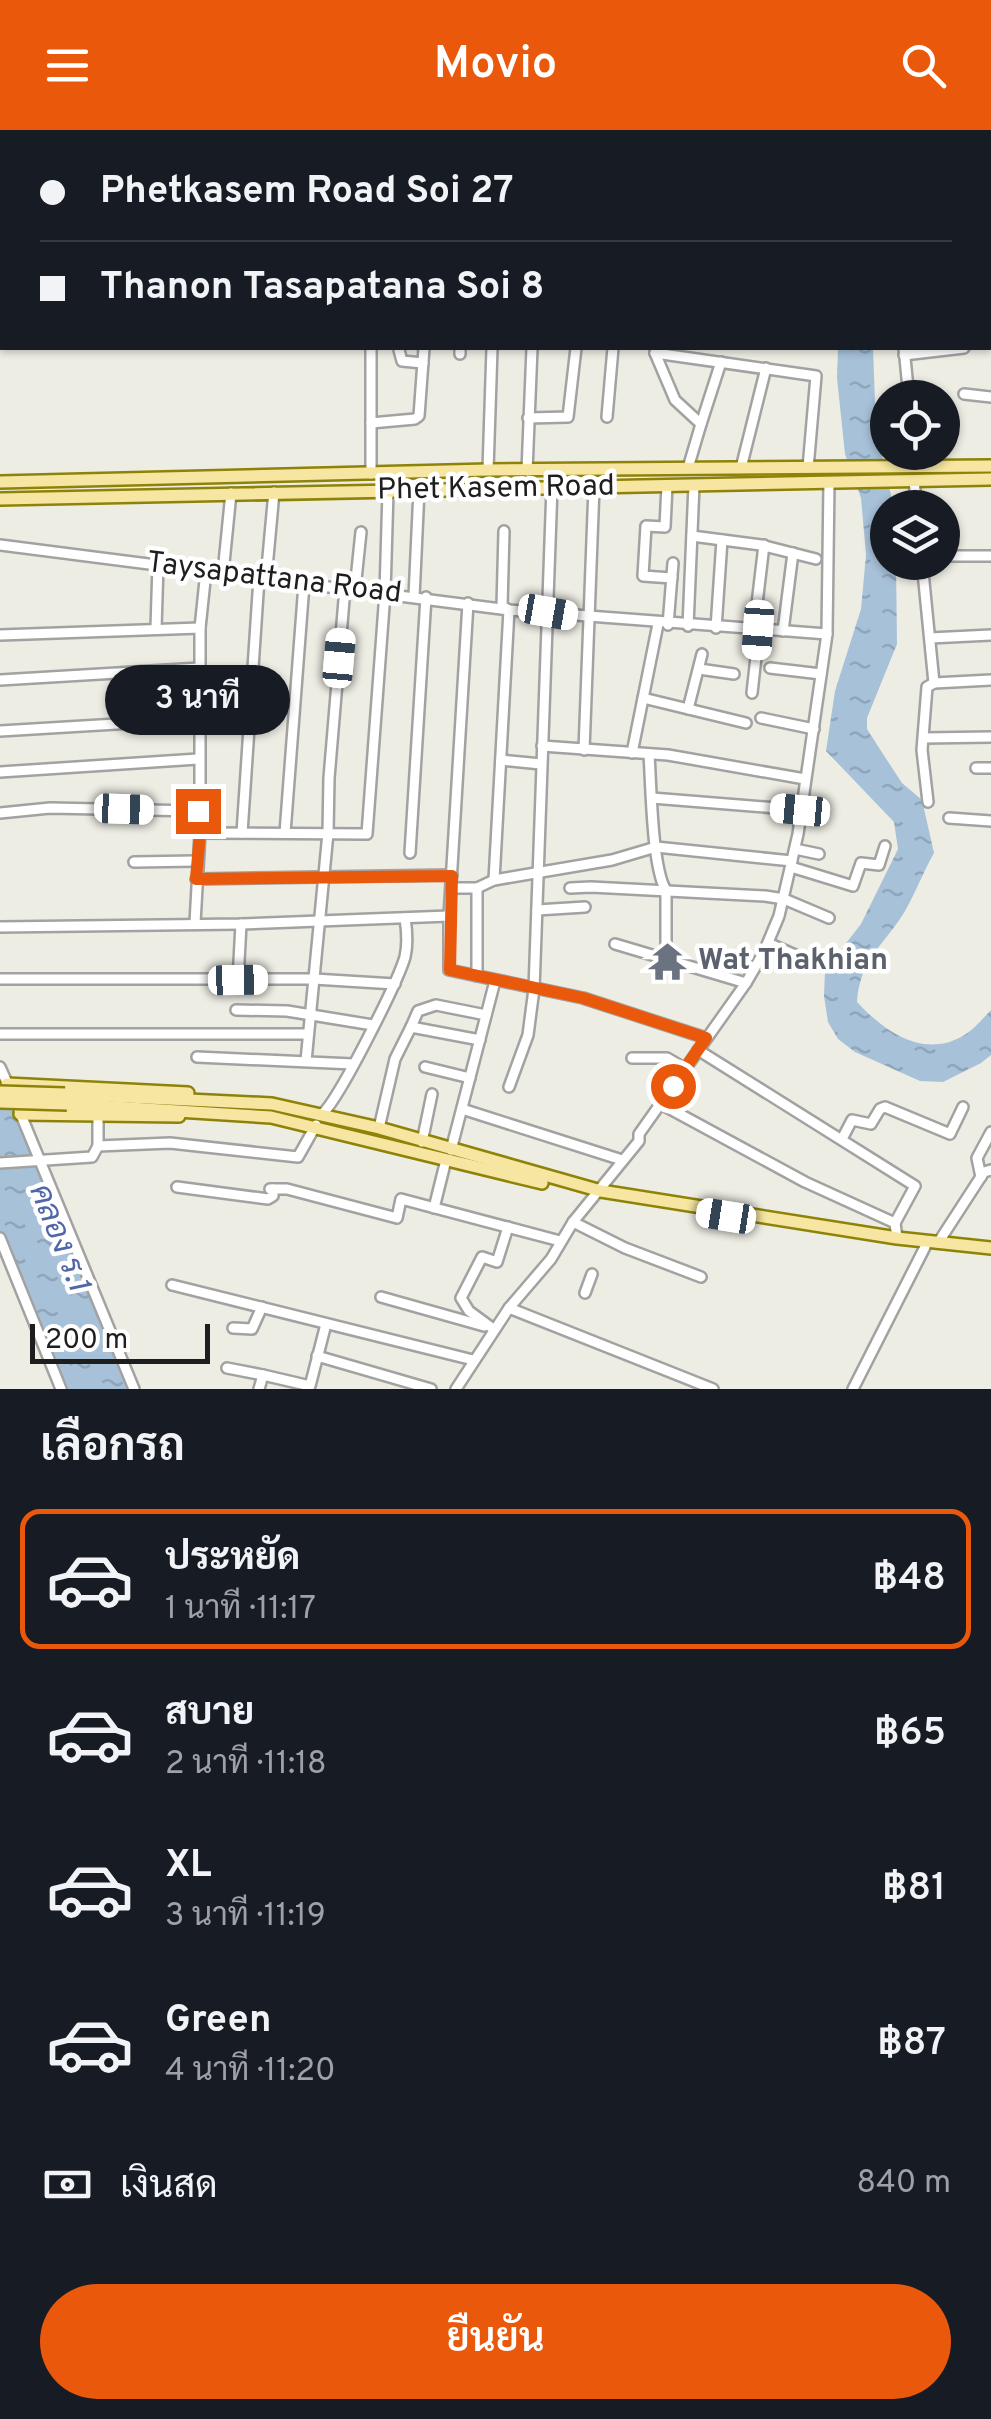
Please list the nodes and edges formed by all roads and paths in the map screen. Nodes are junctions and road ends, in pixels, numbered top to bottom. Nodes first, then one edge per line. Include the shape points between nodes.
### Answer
1 (371, 350) edge
2 (400, 350) dead end
3 (424, 350) edge
4 (492, 350) edge
5 (532, 350) edge
6 (576, 350) edge
7 (613, 350) edge
8 (654, 350) edge
9 (904, 351) edge
10 (721, 362) junction
11 (423, 363) junction
12 (766, 368) junction
13 (907, 380) edge
14 (964, 394) dead end
15 (991, 396) edge
16 (608, 417) dead end
17 (528, 418) junction
18 (371, 422) junction
19 (701, 424) junction
20 (960, 466) edge
21 (991, 466) edge
22 (870, 467) edge
23 (688, 468) junction
24 (741, 468) junction
25 (808, 468) junction
26 (610, 469) junction
27 (488, 470) junction
28 (527, 470) junction
29 (583, 470) junction
30 (371, 474) junction
31 (319, 475) junction
32 (171, 478) junction
33 (991, 480) edge
34 (914, 481) junction
35 (0, 482) edge
36 (832, 482) junction
37 (694, 485) junction
38 (667, 486) junction
39 (552, 487) junction
40 (588, 487) junction
41 (610, 487) junction
42 (419, 490) junction
43 (915, 490) edge
44 (388, 491) junction
45 (274, 492) junction
46 (319, 492) junction
47 (231, 493) junction
48 (171, 494) junction
49 (0, 499) edge
50 (504, 531) dead end
51 (361, 532) dead end
52 (692, 536) junction
53 (722, 540) junction
54 (0, 545) edge
55 (764, 546) junction
56 (793, 553) junction
57 (960, 556) edge
58 (991, 556) edge
59 (816, 559) dead end
60 (672, 562) dead end
61 (158, 564) junction
62 (206, 571) junction
63 (223, 573) junction
64 (672, 578) junction
65 (262, 579) junction
66 (924, 580) edge
67 (304, 584) junction
68 (350, 588) junction
69 (385, 593) junction
70 (420, 597) junction
71 (468, 603) junction
72 (509, 610) junction
73 (548, 612) junction
74 (589, 618) junction
75 (663, 624) junction
76 (688, 626) junction
77 (156, 628) junction
78 (200, 628) junction
79 (716, 628) junction
80 (756, 630) junction
81 (783, 631) junction
82 (827, 634) junction
83 (991, 635) edge
84 (0, 636) edge
85 (930, 638) junction
86 (702, 654) dead end
87 (200, 668) junction
88 (699, 668) junction
89 (770, 668) dead end
90 (734, 674) dead end
91 (821, 674) junction
92 (0, 680) edge
93 (991, 680) edge
94 (934, 683) junction
95 (752, 692) dead end
96 (643, 698) junction
97 (688, 709) junction
98 (761, 718) dead end
99 (199, 719) junction
100 (746, 723) dead end
101 (814, 729) junction
102 (0, 731) edge
103 (991, 737) edge
104 (924, 738) junction
105 (542, 746) junction
106 (584, 750) junction
107 (632, 753) junction
108 (649, 754) junction
109 (198, 759) junction
110 (501, 760) junction
111 (541, 764) junction
112 (976, 768) dead end
113 (991, 768) edge
114 (0, 772) edge
115 (805, 779) junction
116 (652, 798) junction
117 (928, 802) dead end
118 (800, 810) junction
119 (198, 811) junction
120 (0, 813) edge
121 (949, 818) dead end
122 (991, 821) edge
123 (200, 833) junction
124 (242, 833) junction
125 (285, 833) junction
126 (328, 833) junction
127 (885, 846) dead end
128 (656, 847) junction
129 (795, 849) junction
130 (410, 852) dead end
131 (818, 854) dead end
132 (134, 862) dead end
133 (196, 862) junction
134 (791, 864) junction
135 (538, 873) junction
136 (452, 876) junction
137 (322, 878) junction
138 (196, 879) junction
139 (494, 880) junction
140 (452, 888) junction
141 (477, 888) junction
142 (570, 888) dead end
143 (666, 890) junction
144 (784, 899) junction
145 (585, 907) dead end
146 (537, 910) junction
147 (449, 916) junction
148 (405, 918) junction
149 (830, 918) dead end
150 (320, 920) junction
151 (196, 923) junction
152 (241, 924) junction
153 (0, 926) edge
154 (768, 943) junction
155 (616, 944) dead end
156 (666, 958) junction
157 (826, 958) dead end
158 (477, 976) junction
159 (0, 978) edge
160 (314, 979) junction
161 (238, 980) junction
162 (496, 980) junction
163 (746, 983) junction
164 (394, 984) junction
165 (534, 989) junction
166 (236, 1010) dead end
167 (310, 1014) junction
168 (486, 1015) junction
169 (373, 1024) junction
170 (411, 1027) junction
171 (0, 1034) edge
172 (307, 1034) junction
173 (706, 1038) junction
174 (480, 1040) junction
175 (698, 1050) junction
176 (197, 1057) dead end
177 (632, 1058) dead end
178 (306, 1062) junction
179 (352, 1064) junction
180 (0, 1066) edge
181 (425, 1067) dead end
182 (684, 1068) junction
183 (470, 1078) junction
184 (509, 1086) dead end
185 (4, 1088) edge
186 (432, 1094) dead end
187 (66, 1099) junction
188 (0, 1102) edge
189 (661, 1104) junction
190 (239, 1107) junction
191 (963, 1107) dead end
192 (462, 1109) junction
193 (20, 1114) junction
194 (98, 1116) junction
195 (318, 1120) junction
196 (379, 1128) junction
197 (991, 1132) edge
198 (842, 1139) junction
199 (422, 1142) junction
200 (98, 1146) junction
201 (449, 1155) junction
202 (622, 1160) junction
203 (0, 1162) edge
204 (40, 1162) junction
205 (991, 1170) edge
206 (981, 1177) junction
207 (318, 1182) dead end
208 (177, 1187) dead end
209 (597, 1193) junction
210 (314, 1196) junction
211 (434, 1208) junction
212 (573, 1222) junction
213 (895, 1223) junction
214 (508, 1227) junction
215 (868, 1236) junction
216 (0, 1238) edge
217 (897, 1238) junction
218 (560, 1241) junction
219 (931, 1245) junction
220 (991, 1250) edge
221 (592, 1274) dead end
222 (701, 1277) dead end
223 (172, 1285) dead end
224 (586, 1293) dead end
225 (381, 1297) dead end
226 (262, 1307) junction
227 (510, 1308) junction
228 (326, 1324) junction
229 (232, 1328) dead end
230 (494, 1329) junction
231 (317, 1356) junction
232 (473, 1360) junction
233 (227, 1368) dead end
234 (263, 1375) junction
235 (310, 1386) junction
236 (60, 1389) edge
237 (134, 1389) edge
238 (258, 1389) edge
239 (323, 1389) edge
240 (431, 1389) edge
241 (456, 1389) edge
242 (712, 1389) edge
243 (853, 1389) edge

1 - 18 street
2 - 11 street via 402,361
3 - 11 street
4 - 27 street
5 - 17 street
6 - 17 street via 568,417
7 - 16 street
8 - 10 street
8 - 19 street via 674,400
9 - 13 street
10 - 12 street
10 - 19 street
11 - 18 street via 418,418
12 - 24 street
12 - 25 street via 816,376
14 - 15 street
17 - 28 street
18 - 30 street
19 - 23 street
20 - 21 main road, Phet Kasem Road
22 - 25 main road, Phet Kasem Road
23 - 24 main road, Phet Kasem Road
23 - 26 main road, Phet Kasem Road
24 - 25 main road, Phet Kasem Road
26 - 29 main road, Phet Kasem Road
26 - 41 main road via 602,479
27 - 28 main road, Phet Kasem Road
27 - 30 main road, Phet Kasem Road
28 - 29 main road, Phet Kasem Road
29 - 40 main road via 590,475
30 - 31 main road, Phet Kasem Road
31 - 32 main road, Phet Kasem Road
31 - 46 main road
32 - 35 main road, Phet Kasem Road
32 - 48 main road
33 - 34 main road, Phet Kasem Road
34 - 36 main road, Phet Kasem Road
34 - 43 street
36 - 37 main road, Phet Kasem Road
36 - 82 street
37 - 38 main road, Phet Kasem Road
37 - 52 street
38 - 41 main road, Phet Kasem Road
38 - 64 street via 665,527 646,526 643,576
39 - 40 main road, Phet Kasem Road
39 - 42 main road, Phet Kasem Road
39 - 73 street
40 - 41 main road, Phet Kasem Road
40 - 74 street
42 - 44 main road, Phet Kasem Road
42 - 70 street
44 - 46 main road, Phet Kasem Road
44 - 69 street
45 - 46 main road, Phet Kasem Road
45 - 47 main road, Phet Kasem Road
45 - 65 street
47 - 48 main road, Phet Kasem Road
47 - 63 street
48 - 49 main road, Phet Kasem Road
50 - 72 street via 502,606
51 - 68 street
52 - 53 street
52 - 76 street
53 - 55 street
53 - 79 street
54 - 61 street, Taysapattana Road
55 - 56 street
55 - 80 street
56 - 59 street
56 - 81 street
57 - 58 street
60 - 64 street
61 - 62 street, Taysapattana Road
61 - 77 street
62 - 63 street, Taysapattana Road
62 - 78 street
63 - 65 street, Taysapattana Road
64 - 75 street
65 - 67 street, Taysapattana Road
65 - 124 street
66 - 85 street
67 - 68 street, Taysapattana Road
67 - 125 street
68 - 69 street, Taysapattana Road
68 - 126 street
69 - 70 street, Taysapattana Road
69 - 126 street via 367,834
70 - 71 street, Taysapattana Road
70 - 130 street
71 - 72 street, Taysapattana Road
71 - 136 street
72 - 73 street, Taysapattana Road
72 - 110 street
73 - 74 street, Taysapattana Road
73 - 105 street
74 - 75 street, Taysapattana Road
74 - 106 street
75 - 76 street, Taysapattana Road
75 - 96 street
76 - 79 street, Taysapattana Road
77 - 78 street
77 - 84 street
78 - 87 street
79 - 80 street, Taysapattana Road
80 - 81 street, Taysapattana Road
80 - 95 street
81 - 82 street, Taysapattana Road
82 - 91 street
83 - 85 street
85 - 94 street
86 - 88 street
87 - 92 street
87 - 99 street
88 - 90 street
88 - 97 street
89 - 91 street
91 - 101 street
93 - 94 street
94 - 104 street via 927,687
96 - 97 street
96 - 107 street
97 - 100 street
98 - 101 street
99 - 102 street
99 - 109 street
101 - 115 street
103 - 104 street
104 - 117 street
105 - 106 street
105 - 111 street
106 - 107 street
107 - 108 street
108 - 115 street
108 - 116 street
109 - 114 street
109 - 119 street
110 - 111 street
110 - 139 street
111 - 135 street
112 - 113 street
115 - 118 street
116 - 118 street
116 - 128 street
118 - 129 street
119 - 120 street
119 - 123 street
121 - 122 street
123 - 124 street
123 - 133 street
124 - 125 street
125 - 126 street
126 - 137 street
127 - 134 street via 879,865 861,863 853,886
128 - 134 street
128 - 135 street
128 - 143 street
129 - 131 street
129 - 134 street
132 - 133 street
133 - 138 street
134 - 144 street
135 - 139 street
135 - 146 street
136 - 137 street
136 - 140 street
137 - 138 street
137 - 150 street
138 - 151 street
139 - 141 street
140 - 141 street
140 - 147 street
141 - 158 street
142 - 143 street
143 - 144 street
143 - 156 street
144 - 149 street
144 - 154 street
145 - 146 street
146 - 165 street
147 - 148 street
147 - 158 street via 450,970
148 - 150 street
148 - 164 street via 405,955
150 - 152 street
150 - 160 street
151 - 152 street
151 - 153 street
152 - 161 street
154 - 157 street via 802,958
154 - 163 street
155 - 156 street
156 - 163 street
158 - 162 street
159 - 161 street
160 - 161 street
160 - 164 street
160 - 167 street
162 - 165 street
162 - 168 street
163 - 173 street
164 - 169 street
165 - 173 street
165 - 184 street via 528,1034
166 - 167 street
167 - 169 street
167 - 172 street
168 - 170 street via 436,1005 418,1011
168 - 174 street
169 - 179 street
170 - 174 street
170 - 196 street via 395,1059
171 - 172 street
172 - 178 street
173 - 175 street
174 - 183 street
175 - 182 street
175 - 198 street
176 - 178 street
177 - 182 street via 667,1058
178 - 179 street
179 - 195 street
180 - 185 street
181 - 183 street
182 - 189 street
183 - 192 street
185 - 187 main road, bridge
185 - 190 main road via 168,1090
185 - 193 street
186 - 199 street
187 - 188 main road, bridge
187 - 190 main road
189 - 202 street
189 - 213 street
190 - 194 main road via 165,1117
190 - 195 main road via 272,1104
191 - 198 street via 950,1134 885,1107 871,1124 852,1120
192 - 201 street
192 - 202 street
193 - 194 main road
193 - 204 street
194 - 200 street
195 - 196 main road
195 - 200 street via 298,1156 170,1143
195 - 201 main road
196 - 199 main road
197 - 206 street via 977,1158
198 - 213 street via 915,1186
199 - 201 main road
200 - 204 street via 92,1157
201 - 209 main road
201 - 211 street
202 - 209 street
203 - 204 street
204 - 237 street
205 - 206 street
206 - 219 street
207 - 210 street
208 - 210 street via 268,1199 272,1189
209 - 212 street
209 - 215 main road
210 - 211 street via 397,1218 401,1199
211 - 214 street
212 - 218 street
212 - 222 street
213 - 217 street
214 - 218 street
214 - 230 street via 497,1262 482,1256 461,1298
215 - 217 main road
215 - 219 main road
216 - 236 street
217 - 219 main road
218 - 227 street
219 - 220 main road
219 - 243 street
221 - 224 street
223 - 226 street
225 - 230 street
226 - 228 street
226 - 229 street via 254,1328
227 - 230 street
227 - 242 street
228 - 231 street
228 - 232 street
230 - 232 street
231 - 235 street
231 - 240 street
232 - 241 street
233 - 234 street
234 - 235 street
234 - 238 street
235 - 239 street

